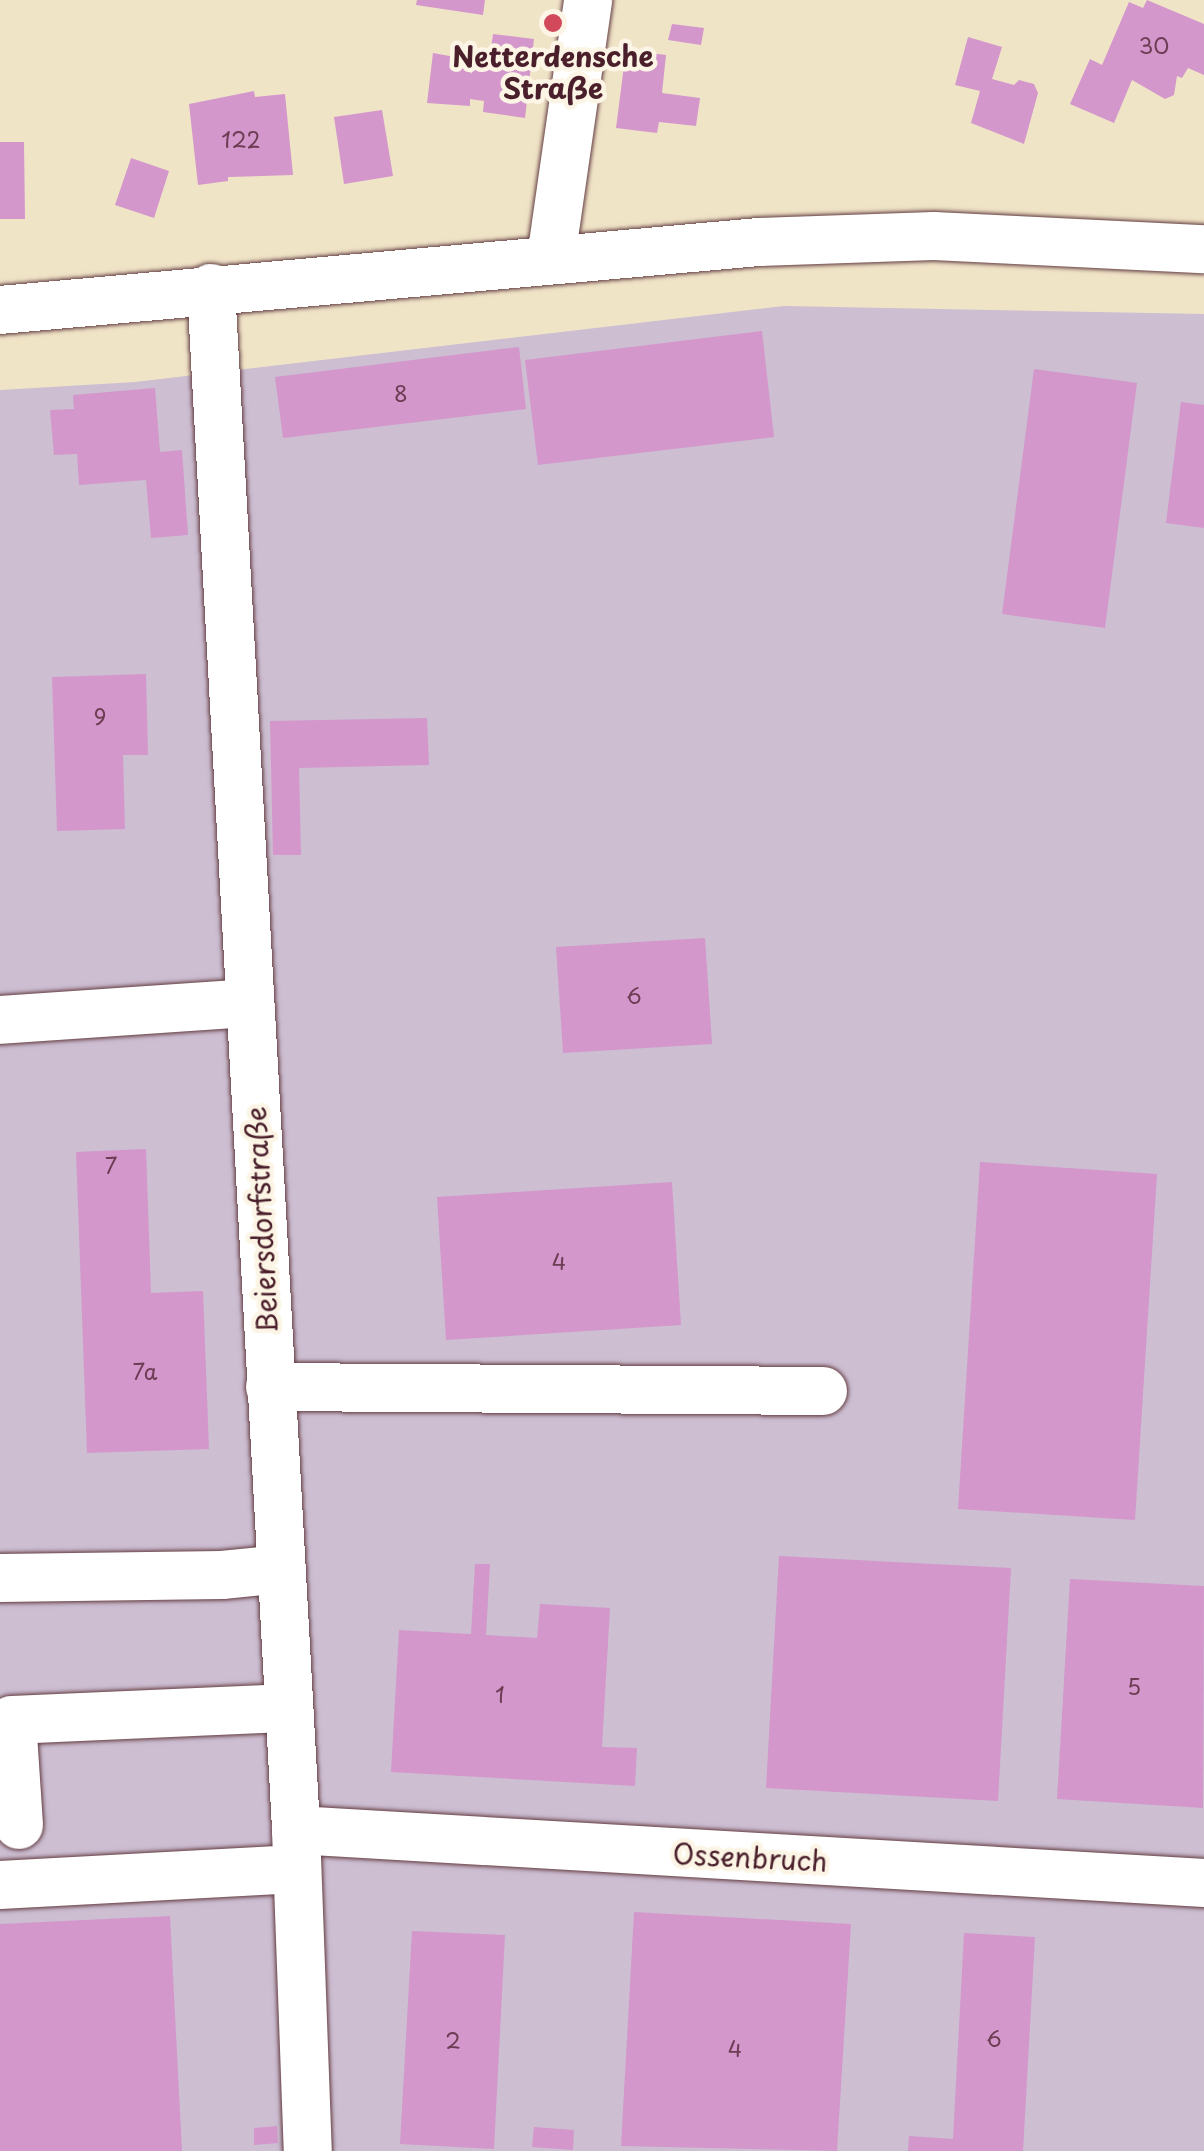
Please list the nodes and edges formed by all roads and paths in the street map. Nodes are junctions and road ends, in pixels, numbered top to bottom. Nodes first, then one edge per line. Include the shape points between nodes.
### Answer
1 (588, 0) edge
2 (1204, 249) edge
3 (551, 258) junction
4 (211, 288) junction
5 (0, 310) edge
6 (248, 1003) junction
7 (0, 1020) edge
8 (270, 1387) junction
9 (823, 1391) dead end
10 (281, 1569) junction
11 (0, 1578) edge
12 (288, 1708) junction
13 (19, 1825) dead end
14 (296, 1850) junction
15 (0, 1884) edge
16 (1204, 1884) edge
17 (308, 2151) edge

1 - 3 street
2 - 3 street via 934,236
3 - 4 street
4 - 5 street
4 - 6 street, Beiersdorfstraße
6 - 7 street
6 - 8 street, Beiersdorfstraße
8 - 9 street
8 - 10 street, Beiersdorfstraße
10 - 11 street
10 - 12 street, Beiersdorfstraße
12 - 13 street via 12,1720
12 - 14 street, Beiersdorfstraße
14 - 15 street, Ossenbruch
14 - 16 street, Ossenbruch
14 - 17 street, Beiersdorfstraße

